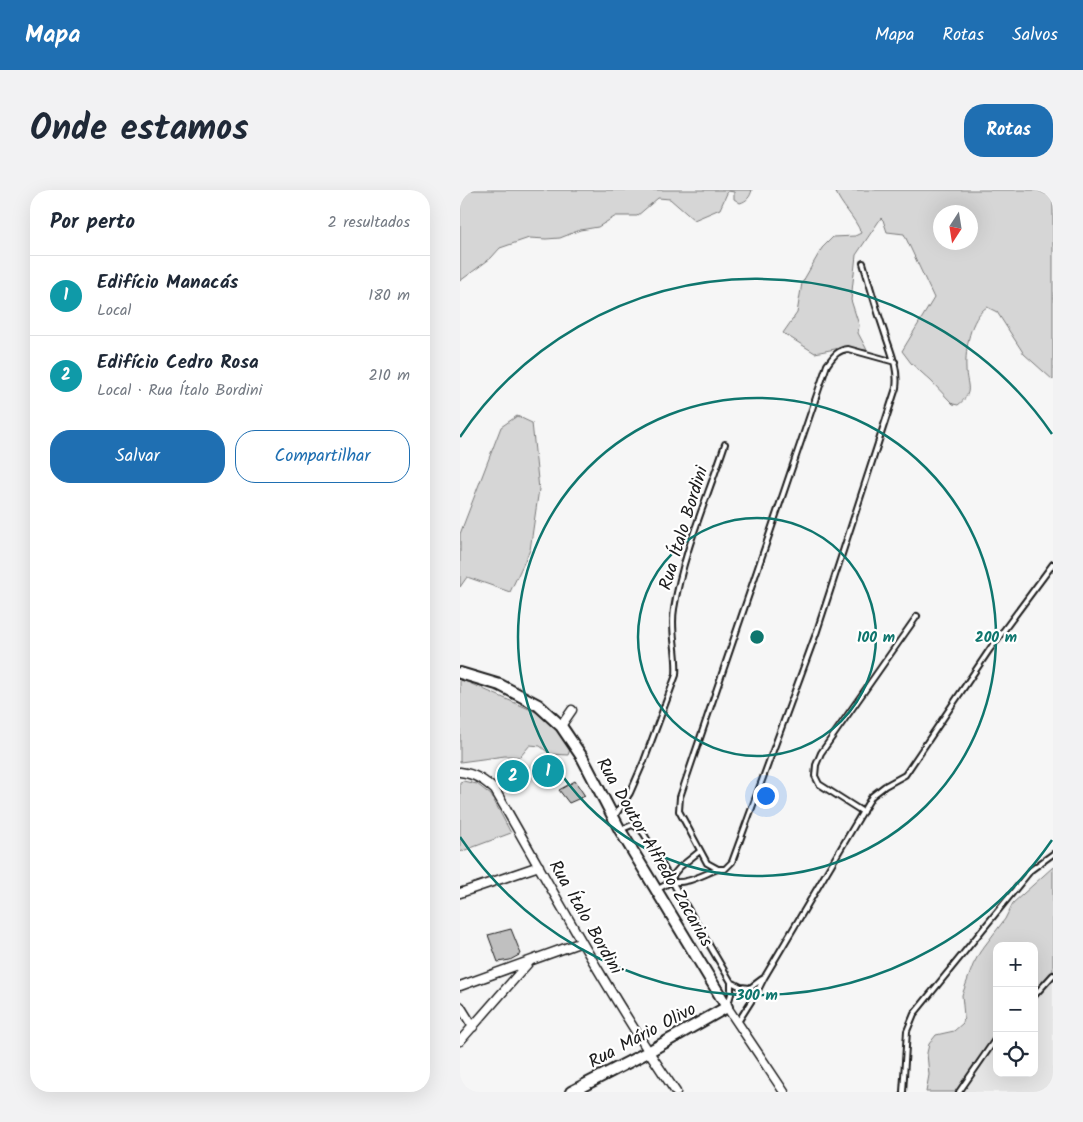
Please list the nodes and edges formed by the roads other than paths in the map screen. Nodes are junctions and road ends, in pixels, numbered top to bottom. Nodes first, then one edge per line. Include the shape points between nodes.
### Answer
1 (863, 263) dead end
2 (895, 362) junction
3 (725, 444) dead end
4 (1053, 564) edge
5 (917, 616) dead end
6 (460, 673) edge
7 (572, 710) dead end
8 (562, 726) junction
9 (460, 772) edge
10 (863, 812) junction
11 (614, 818) junction
12 (620, 830) junction
13 (700, 851) junction
14 (1053, 854) edge
15 (539, 866) junction
16 (718, 869) junction
17 (671, 882) junction
18 (656, 890) junction
19 (460, 893) edge
20 (582, 942) junction
21 (532, 959) junction
22 (1053, 975) edge
23 (764, 978) junction
24 (731, 982) junction
25 (460, 986) edge
26 (1038, 992) edge
27 (460, 1006) edge
28 (727, 1007) junction
29 (737, 1022) junction
30 (472, 1027) junction
31 (460, 1041) edge
32 (993, 1043) edge
33 (648, 1052) junction
34 (572, 1092) edge
35 (676, 1092) edge
36 (784, 1092) edge
37 (903, 1092) edge
38 (959, 1092) edge

1 - 2 lane
2 - 13 lane via 848,349 834,355 827,365 680,797 679,811
2 - 16 lane via 896,388 817,631 732,862 725,869
3 - 11 lane, Rua Ítalo Bordini via 680,577 672,622 676,675 644,761 630,793
4 - 10 lane via 990,649 905,775 872,796
5 - 10 lane via 821,753 816,765 815,776 819,784
6 - 8 street, Rua Doutor Alfredo Zacarias via 500,684 538,705
7 - 8 street
8 - 11 street, Rua Doutor Alfredo Zacarias
9 - 15 street, Rua Ítalo Bordini via 483,780 495,790
10 - 23 lane
11 - 12 street, Rua Doutor Alfredo Zacarias
12 - 17 lane via 632,825 640,829
12 - 18 street, Rua Doutor Alfredo Zacarias
13 - 16 lane via 707,863
13 - 17 lane via 680,867
14 - 37 lane via 1031,870 914,1014 907,1031
15 - 19 street
15 - 20 street, Rua Ítalo Bordini
16 - 17 lane via 685,882
17 - 18 lane
17 - 24 lane
18 - 28 street, Rua Doutor Alfredo Zacarias
20 - 21 street
20 - 33 street, Rua Ítalo Bordini
21 - 25 street
21 - 30 street
22 - 26 lane
23 - 24 lane via 750,988
23 - 29 lane
24 - 28 lane
27 - 30 street
28 - 29 street, Rua Doutor Alfredo Zacarias
28 - 33 street, Rua Mário Olivo
29 - 36 street, Rua Doutor Alfredo Zacarias
30 - 31 street
32 - 38 lane
33 - 34 street, Rua Mário Olivo
33 - 35 street, Rua Ítalo Bordini

